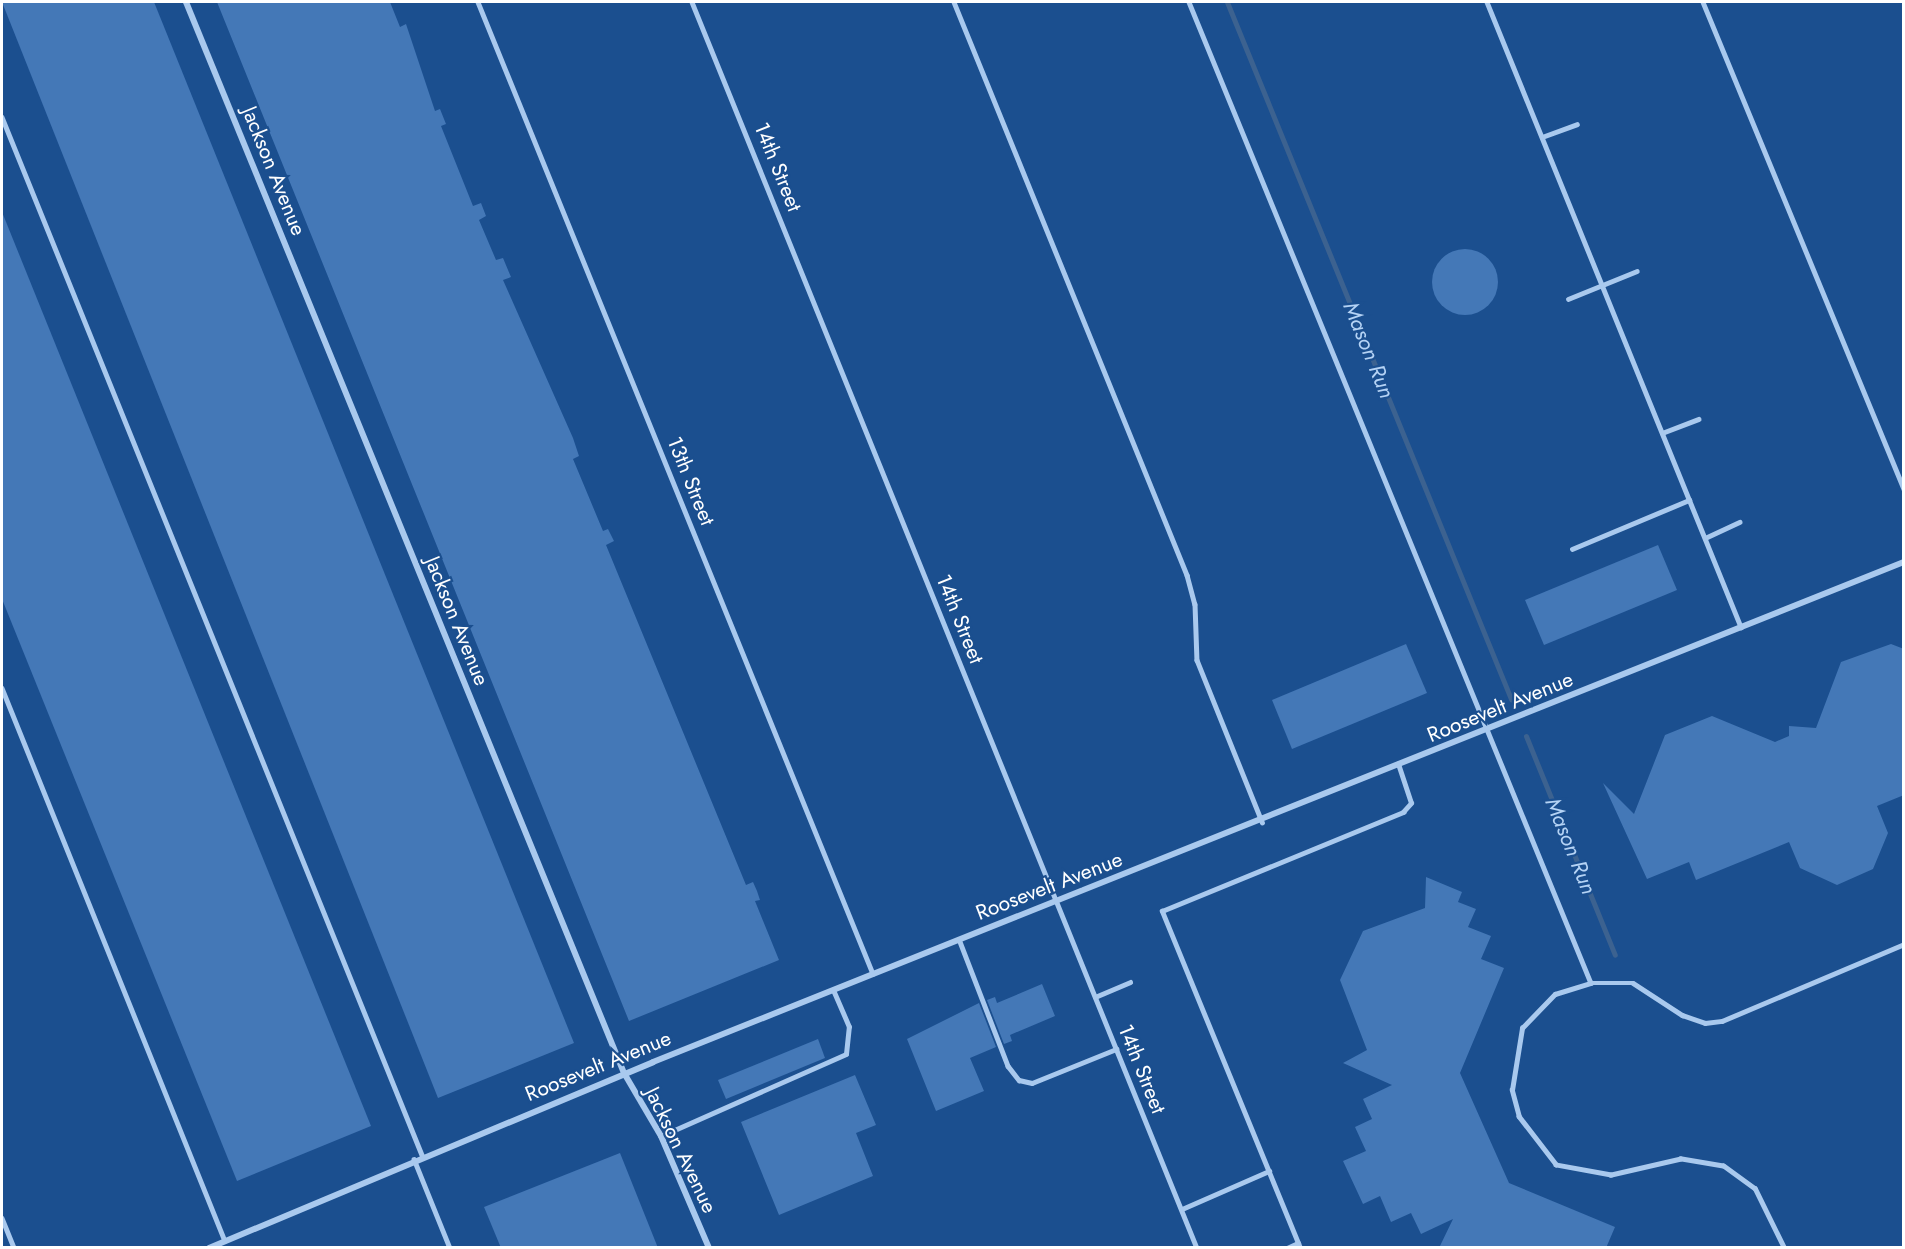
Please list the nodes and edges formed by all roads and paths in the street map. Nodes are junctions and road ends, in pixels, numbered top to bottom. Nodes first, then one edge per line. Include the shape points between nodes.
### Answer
1 (186, 2) edge
2 (478, 2) edge
3 (693, 2) edge
4 (954, 2) edge
5 (1189, 2) edge
6 (1487, 2) edge
7 (1704, 2) edge
8 (2, 117) edge
9 (1577, 124) dead end
10 (1542, 137) junction
11 (1637, 271) dead end
12 (1602, 286) junction
13 (1568, 299) dead end
14 (1698, 419) dead end
15 (1662, 433) junction
16 (1904, 489) edge
17 (1689, 500) junction
18 (1740, 522) dead end
19 (1705, 538) junction
20 (1572, 549) dead end
21 (1904, 562) edge
22 (1741, 627) junction
23 (2, 688) edge
24 (1487, 731) junction
25 (1398, 764) junction
26 (1262, 822) junction
27 (1056, 901) junction
28 (959, 939) junction
29 (1904, 944) edge
30 (873, 974) junction
31 (1130, 982) dead end
32 (1591, 983) junction
33 (833, 990) junction
34 (1095, 997) junction
35 (1116, 1049) junction
36 (624, 1073) junction
37 (661, 1136) junction
38 (422, 1155) junction
39 (414, 1159) junction
40 (1269, 1171) junction
41 (1182, 1209) junction
42 (2, 1218) edge
43 (225, 1241) junction
44 (1299, 1245) edge
45 (14, 1248) edge
46 (209, 1248) edge
47 (450, 1248) edge
48 (709, 1248) edge
49 (918, 1248) edge
50 (924, 1248) edge
51 (1197, 1248) edge
52 (1287, 1248) edge
53 (1784, 1248) edge

1 - 36 street, Jackson Avenue
2 - 30 lane, 13th Street
3 - 27 lane, 14th Street
4 - 26 lane via 1187,575 1195,604 1197,660
5 - 24 lane
6 - 10 lane
7 - 16 lane
8 - 38 lane
9 - 10 lane
10 - 12 lane
11 - 12 lane
12 - 13 lane
12 - 15 lane
14 - 15 lane
15 - 17 lane
17 - 19 lane
17 - 20 lane
18 - 19 lane
19 - 22 lane
21 - 22 street, Roosevelt Avenue
22 - 24 street, Roosevelt Avenue
23 - 43 lane
24 - 25 street, Roosevelt Avenue
24 - 32 lane
25 - 26 street, Roosevelt Avenue
25 - 40 lane via 1411,803 1403,812 1162,911
26 - 27 street, Roosevelt Avenue
27 - 28 street, Roosevelt Avenue
27 - 34 lane, 14th Street
28 - 30 street, Roosevelt Avenue
28 - 35 lane via 1008,1066 1019,1080 1032,1083
29 - 32 lane via 1705,1023 1633,983
30 - 33 street, Roosevelt Avenue
31 - 34 lane
32 - 53 lane via 1555,994 1522,1028 1512,1090 1519,1117 1536,1145 1556,1165 1575,1172 1611,1175 1682,1159 1723,1166 1755,1189
33 - 36 street, Roosevelt Avenue
33 - 37 lane via 849,1027 846,1054
34 - 35 lane, 14th Street
35 - 41 lane, 14th Street
36 - 37 street, Jackson Avenue
36 - 38 street, Roosevelt Avenue
37 - 48 street, Jackson Avenue
38 - 39 street, Roosevelt Avenue
39 - 43 street, Roosevelt Avenue
39 - 47 lane
40 - 41 lane
40 - 44 lane
41 - 51 lane, 14th Street
42 - 45 lane
43 - 46 street, Roosevelt Avenue
44 - 52 lane
49 - 50 lane

